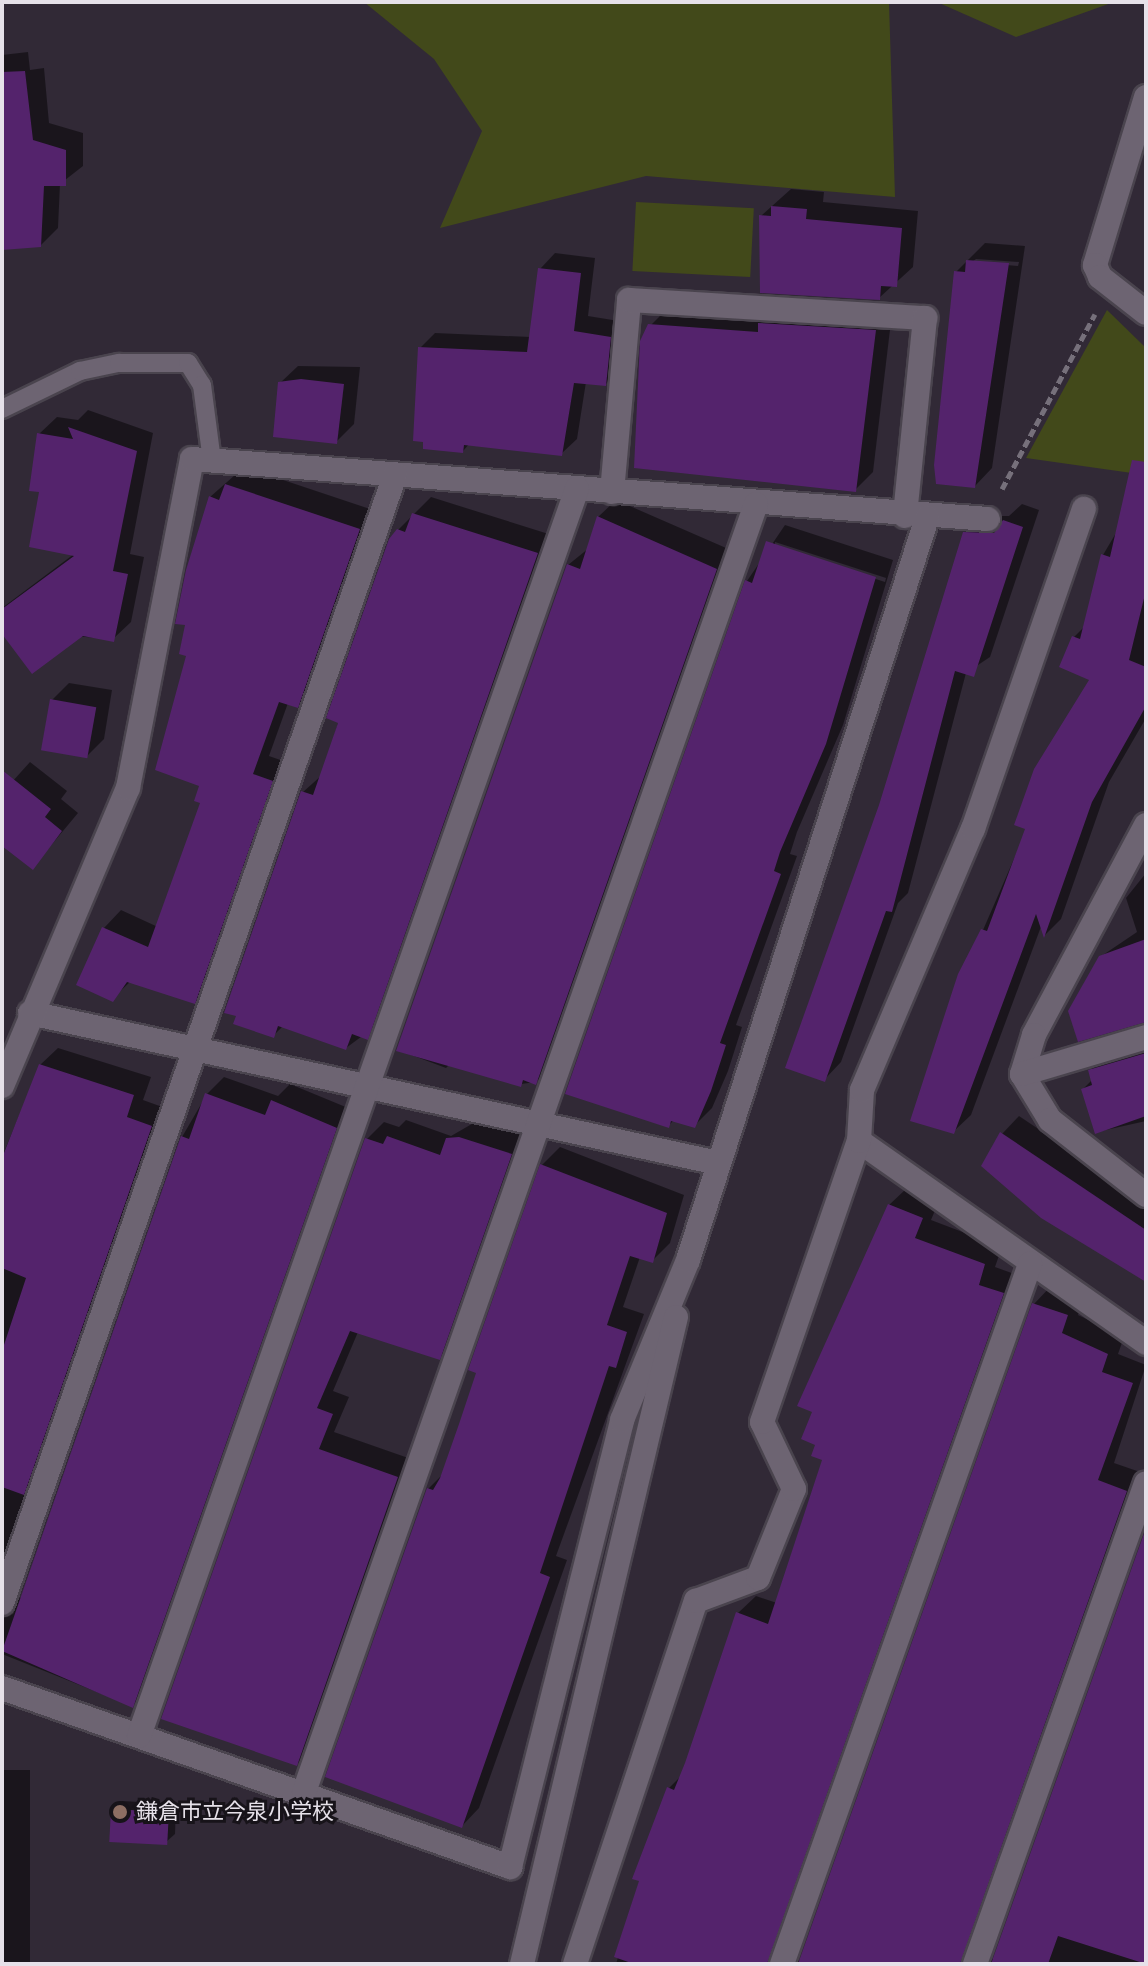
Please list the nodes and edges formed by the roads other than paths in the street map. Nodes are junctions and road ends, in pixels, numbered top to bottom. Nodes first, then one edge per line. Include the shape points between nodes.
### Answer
1 (1146, 97) edge
2 (1146, 313) edge
3 (2, 409) edge
4 (212, 461) junction
5 (395, 475) junction
6 (577, 489) junction
7 (612, 492) junction
8 (756, 504) junction
9 (1084, 509) dead end
10 (916, 517) junction
11 (988, 519) road end
12 (1146, 825) edge
13 (1139, 852) edge
14 (30, 1013) junction
15 (1146, 1037) edge
16 (195, 1049) junction
17 (1022, 1074) junction
18 (2, 1086) edge
19 (368, 1087) junction
20 (540, 1124) junction
21 (859, 1141) junction
22 (718, 1163) junction
23 (1146, 1195) edge
24 (688, 1260) junction
25 (1030, 1264) junction
26 (1146, 1343) edge
27 (1146, 1483) edge
28 (2, 1603) edge
29 (2, 1688) edge
30 (139, 1736) junction
31 (304, 1792) junction
32 (522, 1964) edge
33 (575, 1964) edge
34 (782, 1964) edge
35 (975, 1964) edge

1 - 2 street via 1095,265 1111,286
3 - 4 lane via 80,371 119,363 188,363 202,385
4 - 5 street
4 - 14 street via 185,464 128,788
5 - 6 street
5 - 16 street
6 - 7 street
6 - 19 street
7 - 8 street
7 - 10 street via 629,300 925,318
8 - 10 street
8 - 20 street
9 - 21 street via 973,829 862,1090
10 - 11 street
10 - 22 street
12 - 13 street
13 - 17 street via 1034,1035
14 - 16 street
14 - 18 street
15 - 17 street
16 - 19 street
16 - 28 street
17 - 23 street via 1050,1120
19 - 20 street
19 - 30 street
20 - 22 street
20 - 31 street
21 - 25 street
21 - 33 street via 762,1422 794,1489 758,1578 696,1601
22 - 24 street
24 - 31 street via 622,1420 510,1867
24 - 32 street
25 - 26 street
25 - 34 street
27 - 35 street
29 - 30 street
30 - 31 street

